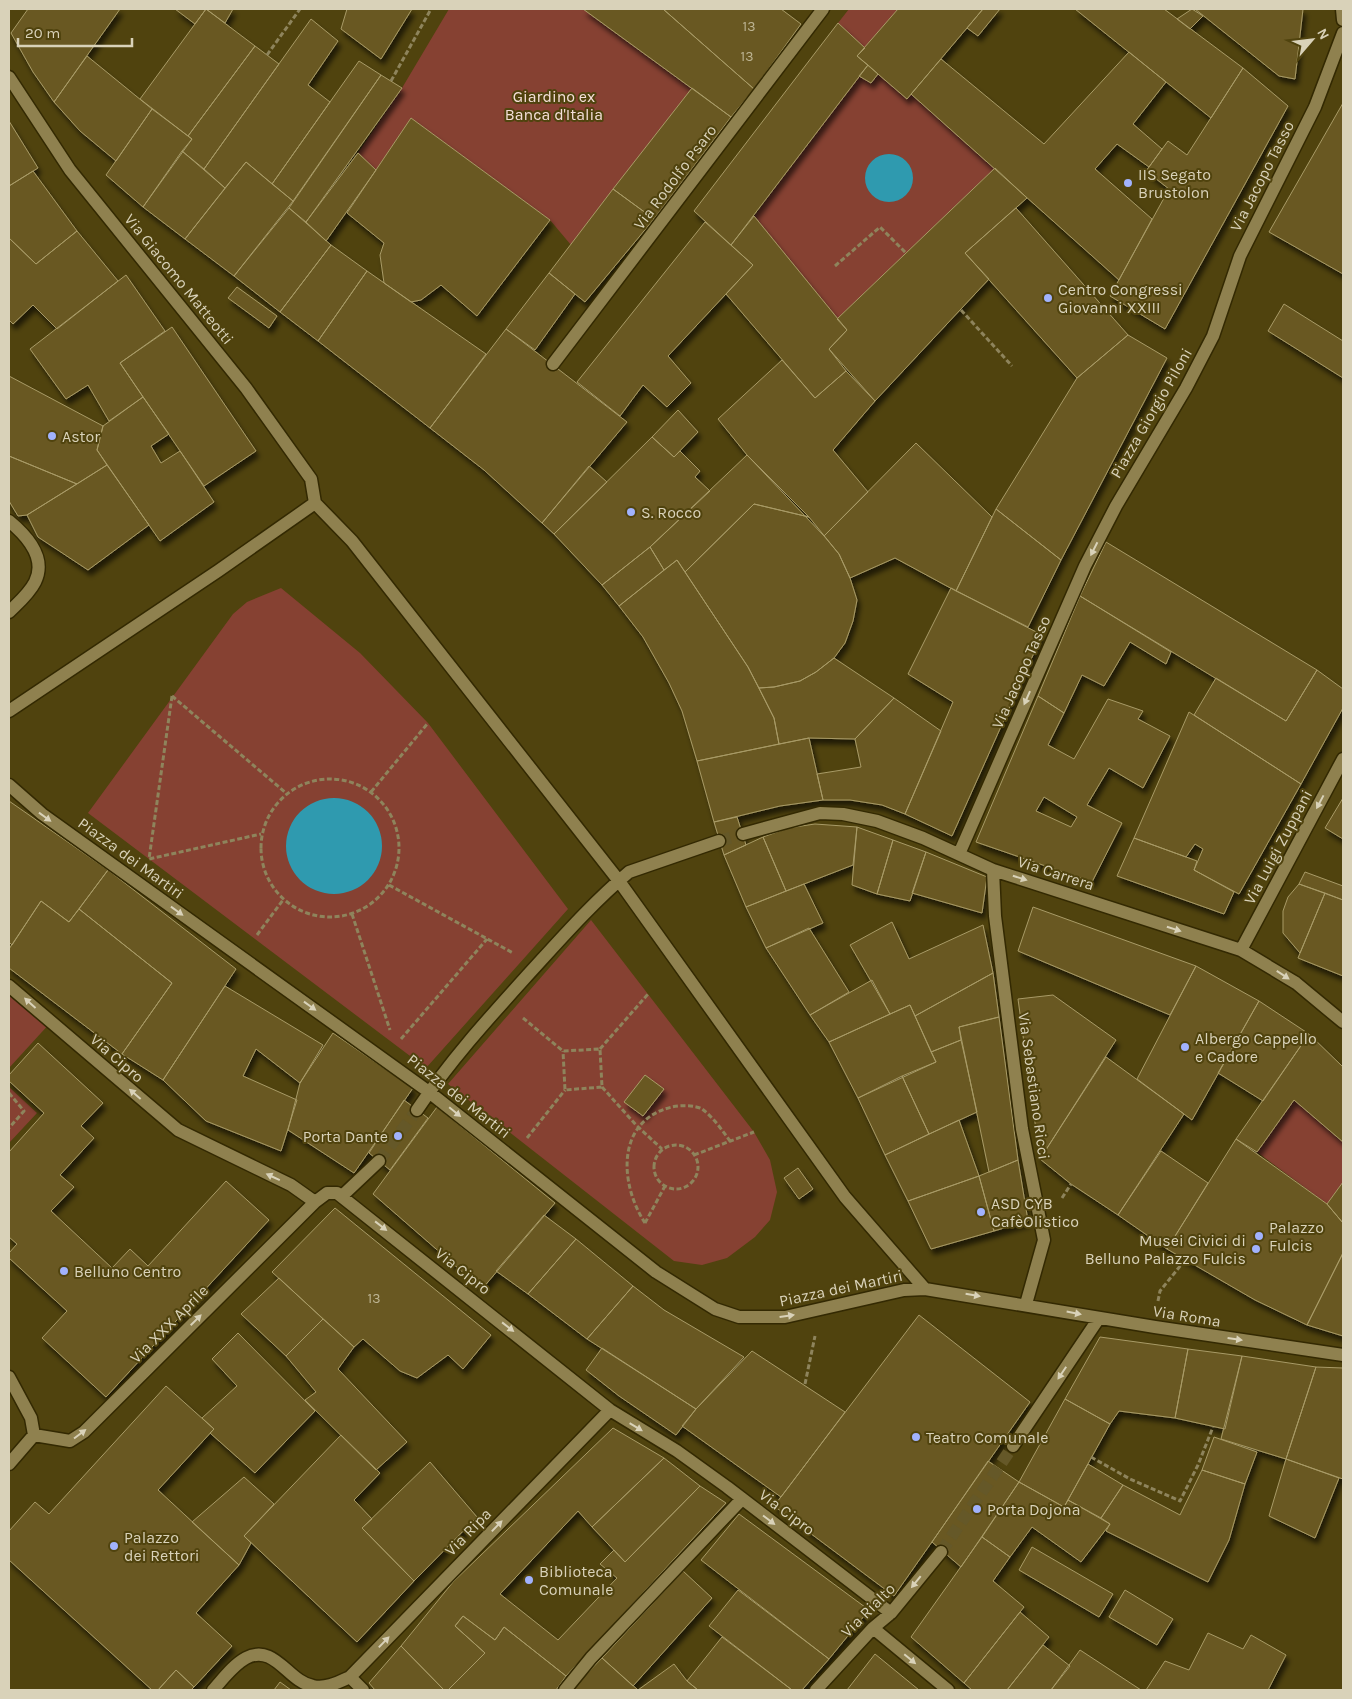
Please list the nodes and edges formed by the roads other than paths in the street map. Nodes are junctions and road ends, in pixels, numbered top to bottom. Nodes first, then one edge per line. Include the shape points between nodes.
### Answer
1 (823, 9) edge
2 (1342, 9) edge
3 (1343, 20) edge
4 (1343, 33) edge
5 (9, 77) edge
6 (1213, 336) joint
7 (553, 364) dead end
8 (315, 503) junction
9 (1116, 506) joint
10 (9, 522) edge
11 (9, 612) edge
12 (9, 711) edge
13 (1343, 758) edge
14 (9, 785) edge
15 (743, 834) tunnel mouth
16 (720, 841) tunnel mouth
17 (958, 854) junction
18 (994, 870) junction
19 (619, 880) junction
20 (1241, 950) junction
21 (9, 986) edge
22 (1343, 1022) edge
23 (429, 1092) junction
24 (417, 1110) tunnel mouth
25 (379, 1161) tunnel mouth
26 (342, 1196) junction
27 (315, 1202) junction
28 (925, 1289) junction
29 (1026, 1304) junction
30 (1099, 1318) junction
31 (1343, 1355) edge
32 (9, 1377) edge
33 (610, 1410) junction
34 (34, 1435) junction
35 (1013, 1446) tunnel mouth
36 (9, 1464) edge
37 (742, 1499) junction
38 (941, 1552) tunnel mouth
39 (891, 1613) junction
40 (873, 1628) junction
41 (350, 1677) junction
42 (212, 1690) edge
43 (363, 1690) edge
44 (565, 1690) edge
45 (816, 1690) edge
46 (948, 1690) edge

1 - 7 street, Via Rodolfo Psaro
2 - 3 street
4 - 6 street, Via Jacopo Tasso via 1315,107 1240,256
5 - 8 street, Via Giacomo Matteotti via 70,170 246,388 311,479
6 - 9 street, Piazza Giorgio Piloni
8 - 12 street via 218,572
8 - 19 street via 352,541
9 -> 17 street, Via Jacopo Tasso via 1085,566
10 - 11 street via 31,543 38,570 30,591
13 -> 20 street, Via Luigi Zuppani
14 -> 23 street, Piazza dei Martiri via 42,814
15 - 17 street, Via Carrera via 820,813 843,814 877,821
16 - 19 street via 629,872
17 - 18 street, Via Carrera
18 -> 20 street, Via Carrera
18 - 29 street, Via Sebastiano Ricci via 995,916 1022,1129 1044,1240
19 - 23 street via 577,919 464,1046
19 - 28 street via 845,1197
20 -> 22 street, Via Carrera via 1296,983
27 -> 21 street, Via Cipro via 291,1185 178,1130
23 - 24 street
23 -> 28 street, Piazza dei Martiri via 656,1272 708,1304 739,1317 785,1317 904,1290
25 - 26 street
26 - 27 street via 327,1193
26 -> 33 street, Via Cipro
34 -> 27 street, Via XXX Aprile via 70,1442 84,1432
28 -> 29 street, Piazza dei Martiri
29 -> 30 street, Via Roma
30 -> 31 street, Via Roma
30 -> 35 street
32 - 34 street via 31,1418
33 -> 37 street, Via Cipro via 677,1451
41 -> 33 street, Via Ripa
34 - 36 street
37 -> 39 street, Via Cipro
37 - 44 street via 616,1631
38 -> 39 street, Via Rialto
39 - 40 street, Via Rialto
40 - 45 street, Via Rialto
40 -> 46 street
41 - 42 street via 324,1687 313,1686 272,1658 254,1655 238,1664
41 - 43 street

